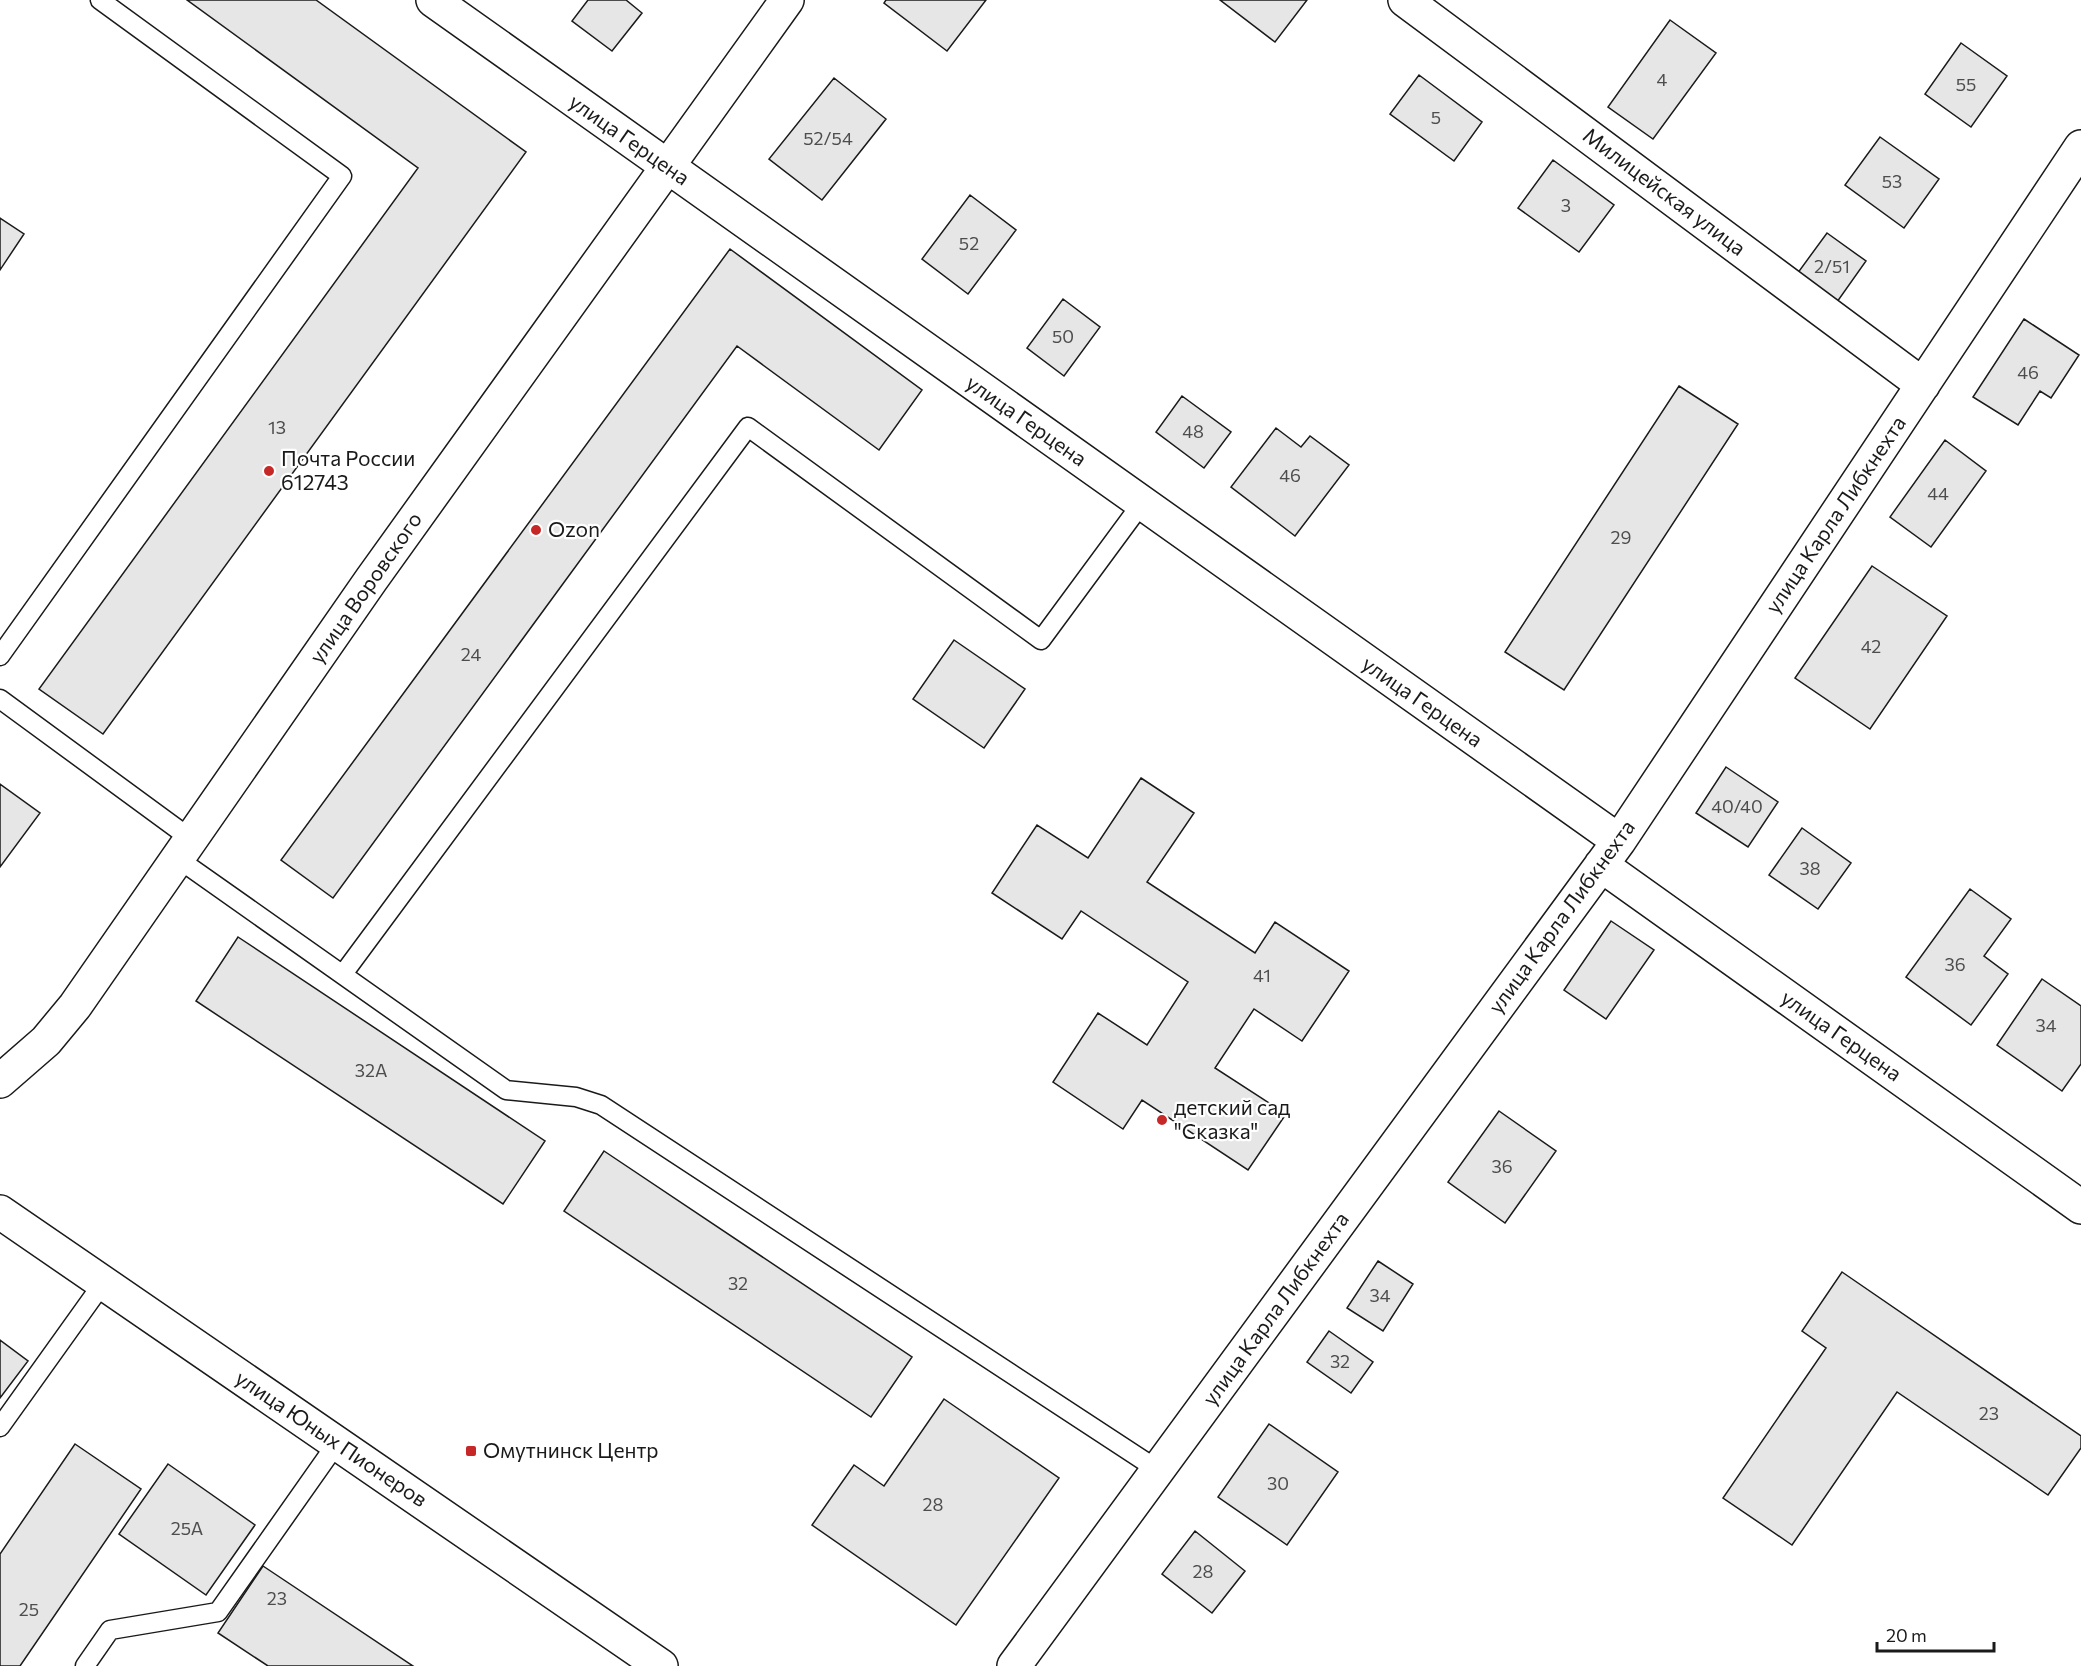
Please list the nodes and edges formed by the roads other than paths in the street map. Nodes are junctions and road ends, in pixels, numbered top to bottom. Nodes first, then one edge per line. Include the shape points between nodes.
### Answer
1 (100, 0) edge
2 (433, 0) edge
3 (787, 0) edge
4 (1404, 0) edge
5 (2081, 147) edge
6 (667, 166) junction
7 (1923, 385) junction
8 (1142, 503) junction
9 (0, 656) edge
10 (0, 699) edge
11 (184, 848) junction
12 (1610, 853) junction
13 (343, 974) junction
14 (0, 1081) edge
15 (2081, 1207) edge
16 (0, 1212) edge
17 (103, 1283) junction
18 (0, 1427) edge
19 (337, 1443) junction
20 (1158, 1470) junction
21 (85, 1666) edge
22 (661, 1666) edge
23 (1014, 1666) edge

1 - 9 lane via 342,176
2 - 6 street, улица Герцена
3 - 6 street, улица Воровского
4 - 7 street, Милицейская улица
5 - 7 street, улица Карла Либкнехта
6 - 8 street, улица Герцена
6 - 11 street, улица Воровского
7 - 12 street, улица Карла Либкнехта
8 - 12 street, улица Герцена
8 - 13 lane via 1041,640 748,427
10 - 11 lane
11 - 13 lane
11 - 14 street, улица Воровского via 75,1006 46,1041
12 - 15 street, улица Герцена
12 - 20 street, улица Карла Либкнехта
13 - 20 lane via 506,1090 576,1096 601,1105
16 - 17 street, улица Юных Пионеров
17 - 18 lane
17 - 19 street, улица Юных Пионеров
19 - 21 lane via 218,1612 110,1630
19 - 22 street, улица Юных Пионеров
20 - 23 street, улица Карла Либкнехта

